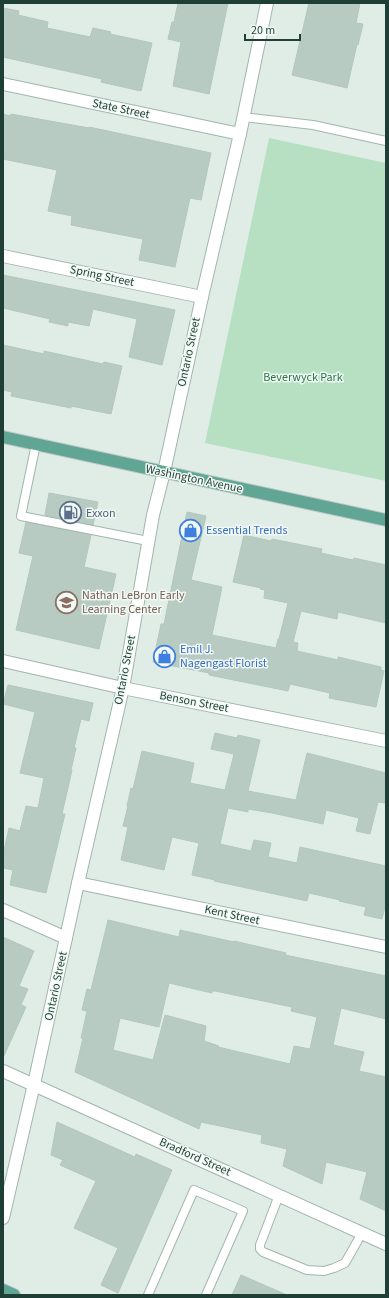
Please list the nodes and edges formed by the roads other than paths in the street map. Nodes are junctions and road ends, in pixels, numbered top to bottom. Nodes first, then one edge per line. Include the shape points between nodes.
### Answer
1 (267, 3) edge
2 (3, 84) edge
3 (243, 117) junction
4 (240, 134) junction
5 (386, 141) edge
6 (3, 256) edge
7 (202, 297) junction
8 (3, 437) edge
9 (36, 444) junction
10 (164, 472) junction
11 (386, 520) edge
12 (148, 541) junction
13 (3, 661) edge
14 (123, 688) junction
15 (386, 741) edge
16 (78, 882) junction
17 (3, 910) edge
18 (66, 938) junction
19 (386, 947) edge
20 (3, 1071) edge
21 (34, 1084) junction
22 (7, 1180) edge
23 (279, 1195) junction
24 (3, 1218) edge
25 (362, 1233) junction
26 (386, 1244) edge
27 (3, 1290) edge
28 (14, 1295) edge
29 (148, 1295) edge
30 (206, 1295) edge

1 - 3 street, Ontario Street
2 - 4 street, State Street
3 - 4 street, Ontario Street
3 - 5 lane via 313,125
4 - 7 street, Ontario Street
6 - 7 street, Spring Street
7 - 10 street, Ontario Street
8 - 9 main road, Washington Avenue
9 - 10 main road, Washington Avenue
9 - 12 lane via 21,516
10 - 11 main road, Washington Avenue
10 - 12 street, Ontario Street
12 - 14 street, Ontario Street
13 - 14 street, Benson Street
14 - 15 street, Benson Street
14 - 16 street, Ontario Street
16 - 18 street, Ontario Street
16 - 19 street, Kent Street
17 - 18 street
18 - 21 street, Ontario Street
20 - 21 street, Bradford Street
21 - 22 street, Ontario Street
21 - 23 street, Bradford Street
22 - 24 street, Ontario Street
23 - 25 street, Bradford Street
23 - 25 lane via 260,1245 263,1252 307,1270 324,1271 345,1263
25 - 26 street, Bradford Street
27 - 28 main road
29 - 30 lane via 194,1190 243,1211

